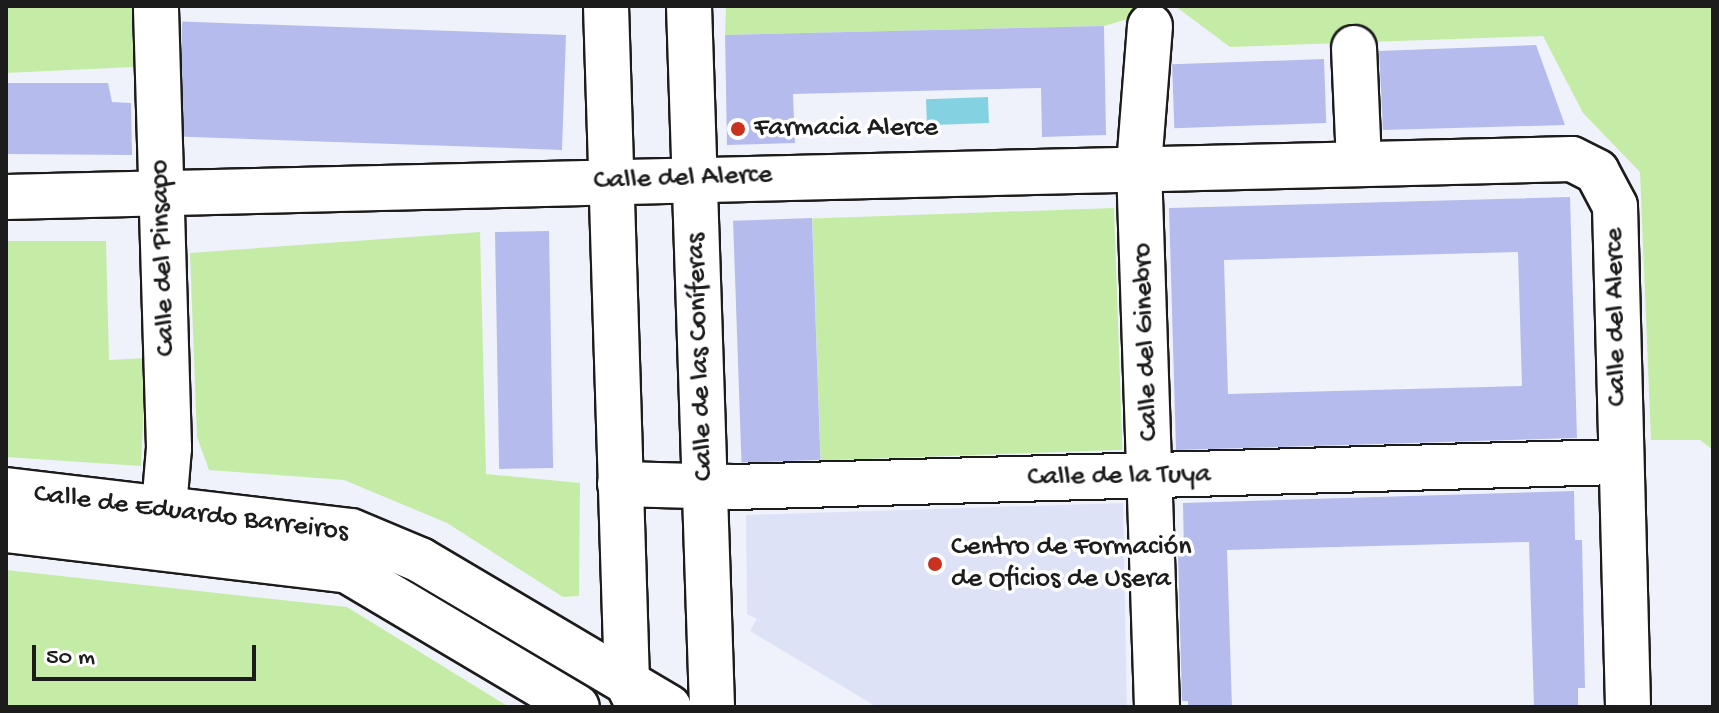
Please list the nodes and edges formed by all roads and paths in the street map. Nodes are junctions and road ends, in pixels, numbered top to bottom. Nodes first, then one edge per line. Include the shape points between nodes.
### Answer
1 (606, 6) edge
2 (689, 6) edge
3 (156, 9) dead end
4 (1152, 13) edge
5 (1354, 48) dead end
6 (1359, 163) junction
7 (1139, 167) junction
8 (694, 179) junction
9 (610, 181) junction
10 (162, 194) junction
11 (6, 197) edge
12 (1619, 462) junction
13 (1150, 475) junction
14 (620, 484) junction
15 (706, 484) junction
16 (6, 490) edge
17 (164, 508) junction
18 (6, 530) edge
19 (633, 694) edge
20 (577, 707) edge
21 (669, 707) edge
22 (712, 707) edge
23 (1157, 707) edge
24 (1628, 707) edge

1 - 9 street
2 - 8 street, Calle de las Coníferas
3 - 10 street, Calle del Pinsapo
4 - 7 street, Calle del Ginebro
5 - 6 street
6 - 7 street, Calle del Alerce
6 - 12 street, Calle del Alerce via 1572,159 1597,172 1615,206
7 - 8 street, Calle del Alerce
7 - 13 street, Calle del Ginebro
8 - 9 street, Calle del Alerce
8 - 15 street, Calle de las Coníferas
9 - 10 street, Calle del Alerce
9 - 14 street
10 - 11 street, Calle del Alerce
10 - 17 street, Calle del Pinsapo via 169,448
12 - 13 street, Calle de la Tuya
12 - 24 street, Calle del Alerce
13 - 15 street, Calle de la Tuya
13 - 23 street, Calle del Ginebro
14 - 15 street, Calle de la Tuya
14 - 19 street
15 - 22 street, Calle de las Coníferas
16 - 17 street, Calle de Eduardo Barreiros
17 - 19 street, Calle de Eduardo Barreiros via 351,531 420,560
18 - 20 street, Calle de Eduardo Barreiros via 348,571
19 - 21 street, Calle de Eduardo Barreiros

